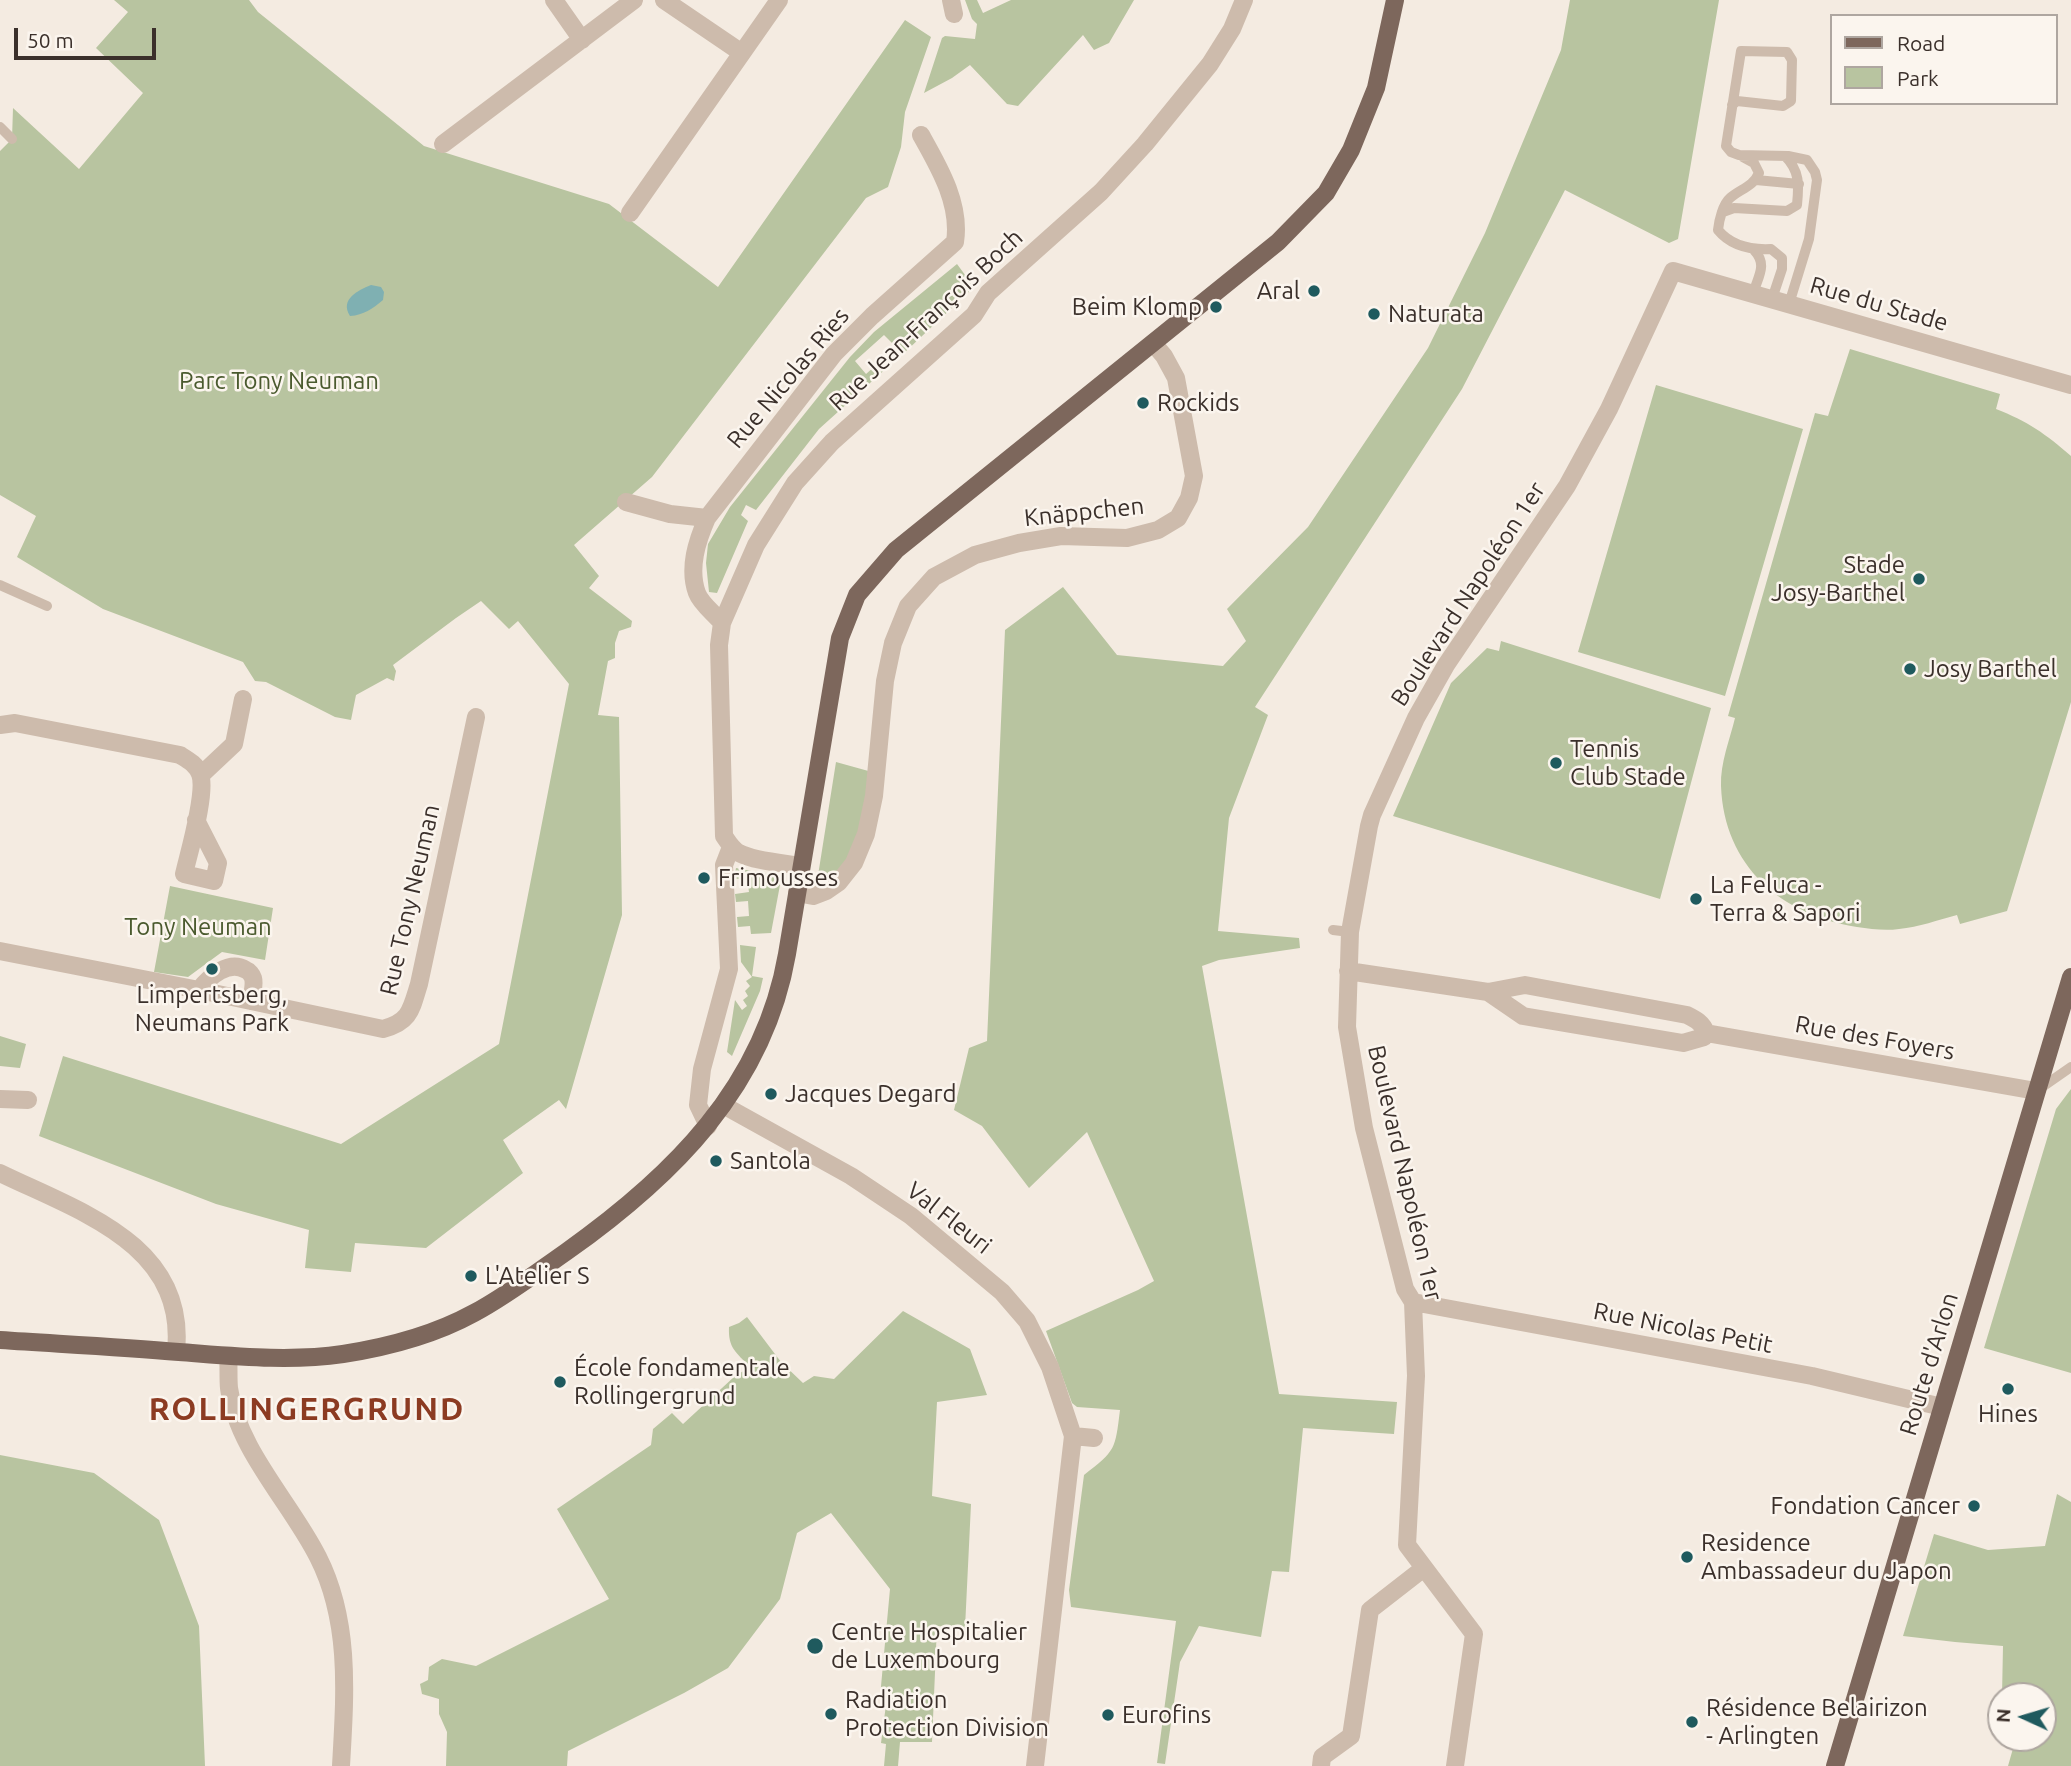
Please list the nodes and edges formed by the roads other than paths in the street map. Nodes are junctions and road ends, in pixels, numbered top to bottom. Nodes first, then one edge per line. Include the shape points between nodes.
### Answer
1 (554, 0) edge
2 (634, 0) edge
3 (664, 0) edge
4 (779, 0) edge
5 (1244, 0) edge
6 (1395, 0) edge
7 (582, 40) junction
8 (742, 53) junction
9 (1732, 105) junction
10 (0, 127) edge
11 (921, 135) dead end
12 (12, 139) dead end
13 (443, 144) dead end
14 (1740, 155) junction
15 (1785, 156) junction
16 (1756, 180) junction
17 (1799, 184) junction
18 (1723, 212) junction
19 (630, 213) dead end
20 (1754, 250) junction
21 (1673, 271) joint
22 (1753, 294) junction
23 (1780, 302) junction
24 (1153, 343) junction
25 (2071, 385) edge
26 (626, 502) dead end
27 (707, 518) junction
28 (0, 585) edge
29 (47, 606) dead end
30 (722, 623) junction
31 (243, 699) dead end
32 (476, 717) dead end
33 (0, 724) edge
34 (201, 775) junction
35 (196, 820) dead end
36 (731, 847) junction
37 (801, 866) junction
38 (797, 893) junction
39 (0, 951) edge
40 (1349, 971) junction
41 (2071, 976) edge
42 (199, 990) junction
43 (1488, 992) junction
44 (251, 1001) junction
45 (1706, 1033) junction
46 (2071, 1067) edge
47 (2036, 1091) junction
48 (0, 1099) edge
49 (29, 1100) dead end
50 (723, 1105) junction
51 (708, 1126) junction
52 (0, 1173) edge
53 (1413, 1302) junction
54 (0, 1339) edge
55 (176, 1352) junction
56 (228, 1356) junction
57 (1942, 1407) junction
58 (1073, 1436) junction
59 (1094, 1437) dead end
60 (1424, 1568) junction
61 (341, 1766) edge
62 (1035, 1766) edge
63 (1321, 1766) edge
64 (1455, 1766) edge
65 (1835, 1766) edge

1 - 7 street
2 - 7 street
3 - 8 street
4 - 8 street
5 - 30 street, Rue Jean-François Boch via 1210,64 1101,192 988,293 974,315 832,442 795,483 755,545
6 - 24 main road via 1376,88 1351,150 1326,193 1278,242
7 - 13 street
8 - 19 street
9 - 9 lane via 1737,101 1783,106 1791,101 1792,60 1787,52 1741,51
9 - 14 lane via 1726,145
10 - 12 lane
11 - 27 street, Rue Nicolas Ries via 942,173 954,213 955,242 834,354
14 - 15 lane
14 - 16 lane via 1754,163 1759,173
15 - 17 lane
15 - 23 lane via 1807,160 1817,180 1809,239
16 - 17 lane
16 - 18 lane via 1728,199
17 - 18 lane via 1797,205 1787,211 1734,208
18 - 20 lane via 1718,230 1733,243
20 - 22 lane via 1762,263
20 - 23 lane via 1771,249 1782,258
21 - 22 street, Rue du Stade
21 - 40 street, Boulevard Napoléon 1er via 1609,409 1567,486 1416,718 1372,815 1342,931
22 - 23 street, Rue du Stade
23 - 25 street, Rue du Stade
24 - 37 main road via 896,550 856,595 840,638
24 - 38 street, Knäppchen via 1176,378 1194,476 1178,518 1158,530 1127,538 1061,536 1019,542 975,555 934,578 908,606 893,643 874,796 854,863 826,891 813,896
26 - 27 street
27 - 30 street, Rue Nicolas Ries via 697,542 694,567 698,595
28 - 29 lane
30 - 36 street, Rue Jean-François Boch via 724,835
31 - 34 street via 234,744
32 - 44 street, Rue Tony Neuman via 410,1014 398,1025 383,1029
33 - 34 street via 15,723 180,755 193,762
34 - 35 street
36 - 37 street via 748,856
36 - 51 street via 724,865 729,969 702,1069 698,1105
37 - 38 main road
38 - 50 main road via 777,1000 746,1071
39 - 42 street, Rue Tony Neuman
40 - 43 street, Rue des Foyers
40 - 53 street, Boulevard Napoléon 1er via 1347,1027 1364,1128 1405,1289
41 - 47 main road, Route d'Arlon
42 - 44 street, Rue Tony Neuman
42 - 44 street via 227,967 238,966 253,978
43 - 45 street, Rue des Foyers via 1525,985 1687,1014
43 - 45 street, Rue des Foyers via 1522,1016 1684,1042
45 - 47 street, Rue des Foyers
46 - 47 lane
47 - 57 main road, Route d'Arlon
48 - 49 street
50 - 51 main road
50 - 58 street, Val Fleuri via 901,1209 1002,1292 1027,1321 1050,1367
51 - 56 main road via 633,1202 526,1281 473,1313 428,1334 341,1354
52 - 55 street via 110,1226 129,1240 169,1290 177,1317
53 - 57 street, Rue Nicolas Petit via 1812,1377
53 - 60 street, Boulevard Napoléon 1er via 1416,1376 1408,1545
54 - 55 main road
55 - 56 main road
56 - 61 street via 229,1389 244,1433 318,1556 334,1594 343,1641
57 - 65 main road, Route d'Arlon
58 - 59 street
58 - 62 street, Val Fleuri
60 - 63 street via 1370,1610 1351,1736 1322,1757
60 - 64 street, Boulevard Napoléon 1er via 1474,1634

